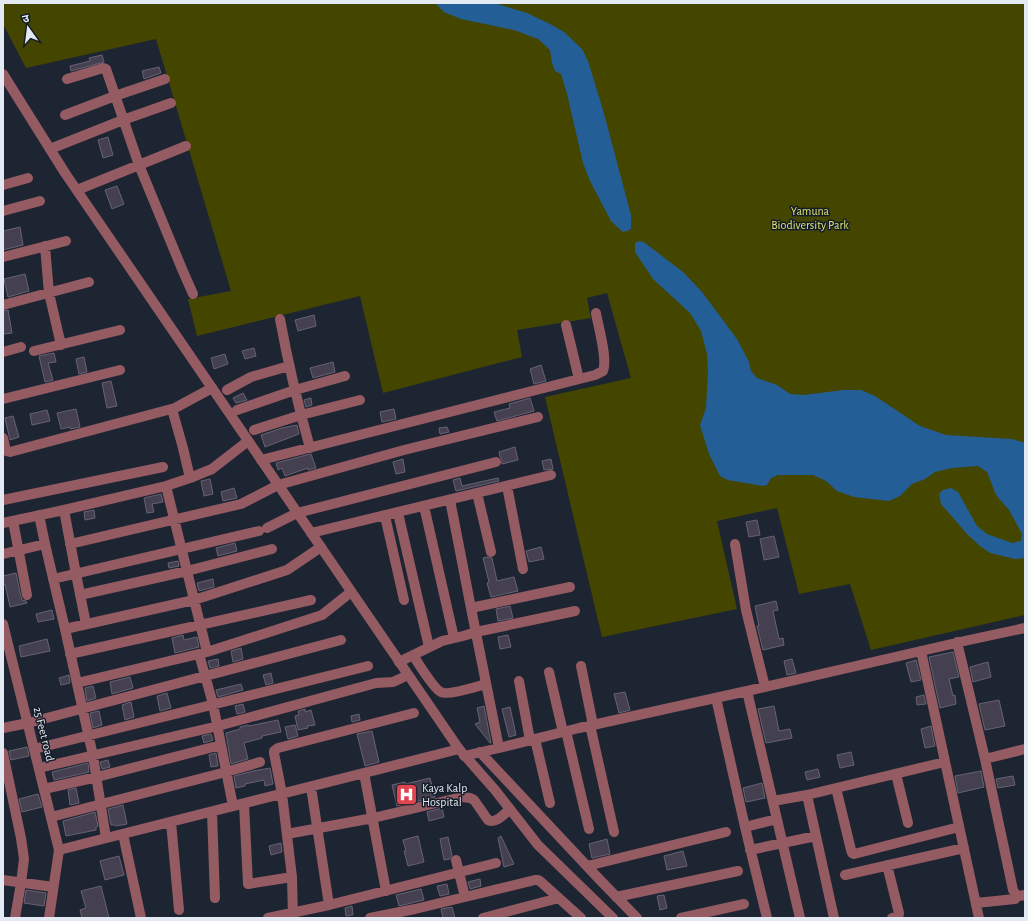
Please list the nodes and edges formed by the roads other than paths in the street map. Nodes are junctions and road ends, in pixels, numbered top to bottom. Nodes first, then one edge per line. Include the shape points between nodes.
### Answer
1 (3, 74) edge
2 (67, 78) dead end
3 (165, 79) dead end
4 (115, 96) junction
5 (171, 103) dead end
6 (65, 115) dead end
7 (123, 120) junction
8 (186, 146) dead end
9 (50, 149) junction
10 (139, 165) junction
11 (28, 178) dead end
12 (3, 185) edge
13 (77, 190) junction
14 (40, 201) dead end
15 (3, 211) edge
16 (66, 241) dead end
17 (45, 246) junction
18 (3, 257) edge
19 (89, 282) dead end
20 (50, 293) junction
21 (194, 294) dead end
22 (3, 304) edge
23 (596, 313) dead end
24 (280, 319) dead end
25 (566, 325) dead end
26 (120, 330) dead end
27 (60, 344) junction
28 (21, 347) dead end
29 (34, 351) dead end
30 (3, 352) edge
31 (289, 366) junction
32 (120, 370) dead end
33 (345, 376) dead end
34 (579, 379) junction
35 (212, 388) junction
36 (227, 390) dead end
37 (295, 390) junction
38 (3, 399) edge
39 (360, 400) dead end
40 (176, 407) junction
41 (238, 410) dead end
42 (301, 415) junction
43 (538, 417) dead end
44 (254, 430) dead end
45 (3, 438) edge
46 (248, 441) junction
47 (310, 448) junction
48 (261, 460) junction
49 (496, 462) dead end
50 (163, 467) dead end
51 (551, 475) dead end
52 (190, 478) junction
53 (278, 485) junction
54 (166, 486) junction
55 (507, 486) junction
56 (477, 493) junction
57 (3, 500) edge
58 (450, 500) junction
59 (424, 506) junction
60 (64, 510) junction
61 (398, 512) junction
62 (297, 513) junction
63 (39, 515) junction
64 (385, 516) junction
65 (174, 520) junction
66 (8, 522) edge
67 (311, 533) junction
68 (45, 544) junction
69 (70, 544) junction
70 (735, 544) dead end
71 (321, 547) junction
72 (181, 549) junction
73 (272, 549) dead end
74 (19, 550) junction
75 (491, 552) dead end
76 (3, 554) edge
77 (523, 569) dead end
78 (187, 571) junction
79 (76, 574) junction
80 (53, 579) junction
81 (570, 587) dead end
82 (351, 592) junction
83 (27, 595) dead end
84 (80, 595) junction
85 (194, 600) junction
86 (311, 600) dead end
87 (404, 600) dead end
88 (471, 608) junction
89 (575, 611) dead end
90 (3, 624) edge
91 (86, 624) junction
92 (201, 625) junction
93 (1025, 628) edge
94 (65, 629) junction
95 (476, 632) junction
96 (454, 638) junction
97 (341, 640) dead end
98 (957, 642) junction
99 (429, 647) junction
100 (921, 651) junction
101 (203, 653) junction
102 (70, 654) junction
103 (412, 655) junction
104 (399, 662) junction
105 (368, 666) dead end
106 (581, 666) dead end
107 (549, 672) dead end
108 (408, 675) junction
109 (205, 676) junction
110 (519, 681) dead end
111 (77, 683) junction
112 (486, 684) junction
113 (765, 687) junction
114 (747, 691) junction
115 (716, 698) junction
116 (213, 704) junction
117 (83, 708) junction
118 (414, 713) dead end
119 (28, 723) junction
120 (592, 725) junction
121 (218, 726) junction
122 (3, 728) edge
123 (564, 731) junction
124 (88, 736) junction
125 (533, 739) junction
126 (221, 745) junction
127 (499, 748) junction
128 (34, 749) junction
129 (1025, 749) edge
130 (3, 752) edge
131 (461, 752) junction
132 (480, 752) junction
133 (93, 756) junction
134 (985, 759) junction
135 (260, 762) dead end
136 (945, 762) junction
137 (38, 768) junction
138 (226, 772) junction
139 (364, 773) junction
140 (896, 774) junction
141 (97, 777) junction
142 (311, 787) junction
143 (836, 788) junction
144 (44, 789) junction
145 (282, 794) junction
146 (807, 795) junction
147 (773, 802) junction
148 (550, 803) dead end
149 (244, 804) junction
150 (101, 805) junction
151 (233, 806) junction
152 (510, 809) junction
153 (212, 812) junction
154 (51, 818) junction
155 (373, 818) junction
156 (777, 820) junction
157 (171, 822) junction
158 (908, 823) dead end
159 (744, 827) junction
160 (959, 827) junction
161 (318, 829) junction
162 (589, 829) dead end
163 (614, 832) dead end
164 (726, 832) dead end
165 (123, 834) junction
166 (287, 834) junction
167 (816, 836) junction
168 (106, 838) junction
169 (783, 844) junction
170 (964, 848) junction
171 (59, 850) junction
172 (750, 850) junction
173 (456, 860) dead end
174 (496, 863) dead end
175 (887, 865) junction
176 (587, 866) junction
177 (738, 871) dead end
178 (459, 872) junction
179 (845, 875) dead end
180 (292, 877) junction
181 (3, 880) edge
182 (21, 883) junction
183 (53, 887) junction
184 (386, 891) junction
185 (1025, 895) edge
186 (465, 897) junction
187 (616, 897) junction
188 (215, 898) dead end
189 (1015, 899) dead end
190 (553, 900) junction
191 (976, 903) junction
192 (744, 904) dead end
193 (329, 905) junction
194 (179, 910) dead end
195 (293, 916) edge
196 (15, 918) edge
197 (49, 918) edge
198 (141, 918) edge
199 (268, 918) edge
200 (370, 918) edge
201 (483, 918) edge
202 (581, 918) edge
203 (613, 918) edge
204 (637, 918) edge
205 (681, 918) edge
206 (767, 918) edge
207 (800, 918) edge
208 (834, 918) edge
209 (892, 918) edge
210 (979, 918) edge

1 - 9 street
2 - 4 street via 105,68
3 - 4 street
4 - 6 street
4 - 7 street
5 - 7 street
7 - 9 street
7 - 10 street
8 - 10 street
9 - 13 street
10 - 13 street
10 - 21 street
11 - 12 street
13 - 35 street
14 - 15 street
16 - 17 street
17 - 18 street
17 - 20 street
19 - 20 street
20 - 22 street
20 - 27 street
23 - 34 street via 604,359 603,371
24 - 31 street
25 - 34 street
26 - 27 street
27 - 29 street
28 - 30 street
31 - 36 street via 251,377
31 - 37 street
32 - 38 street
33 - 37 street
34 - 47 street
35 - 40 street
35 - 46 street
37 - 41 street
37 - 42 street
39 - 42 street
40 - 45 street via 10,452 6,451
40 - 52 street
42 - 44 street
42 - 47 street
43 - 53 street
46 - 48 street
46 - 52 street via 216,467
47 - 48 street
48 - 53 street
49 - 62 street
50 - 57 street
51 - 55 street
52 - 54 street
53 - 62 street
53 - 65 street via 242,503
54 - 60 street
54 - 65 street
55 - 56 street
55 - 77 street
56 - 58 street
56 - 75 street
58 - 59 street
58 - 88 street
59 - 61 street
59 - 96 street
60 - 63 street
60 - 69 street
61 - 64 street
61 - 99 street
62 - 67 street
62 - 72 street via 263,529
63 - 66 street
63 - 68 street
64 - 67 street
64 - 87 street
65 - 69 street
65 - 72 street
66 - 74 street
67 - 71 street
68 - 74 street
68 - 80 street
69 - 79 street
70 - 113 street via 746,610
71 - 82 street
71 - 85 street via 289,569
72 - 78 street
72 - 79 street
73 - 78 street
74 - 76 street
74 - 83 street
78 - 84 street
78 - 85 street
79 - 80 street
79 - 84 street
80 - 94 street
81 - 88 street
82 - 101 street via 323,615
82 - 104 street
84 - 91 street
85 - 91 street
85 - 92 street
86 - 92 street
88 - 95 street
89 - 95 street
90 - 119 street, 25 Feet road
91 - 94 street
92 - 101 street
92 - 102 street
93 - 98 street
94 - 102 street
95 - 96 street
95 - 112 street
96 - 99 street
97 - 109 street
98 - 100 street
98 - 134 street
99 - 103 street
100 - 113 street
100 - 136 street
101 - 109 street
101 - 111 street
102 - 111 street
103 - 104 street
103 - 112 street via 441,692 454,692
104 - 108 street
105 - 116 street
106 - 120 street
107 - 123 street
108 - 121 street via 393,682 376,683
108 - 131 street
109 - 116 street
109 - 117 street
110 - 125 street
111 - 117 street
112 - 127 street
113 - 114 street
114 - 115 street
114 - 147 street
115 - 120 street
115 - 159 street
116 - 121 street
116 - 124 street
117 - 119 street
117 - 124 street
118 - 145 street via 276,748 274,753
119 - 122 street
119 - 128 street, 25 Feet road
120 - 123 street
120 - 163 street
121 - 126 street
121 - 133 street
123 - 125 street
123 - 162 street
124 - 128 street
124 - 133 street
125 - 127 street
125 - 148 street
126 - 138 street
126 - 141 street
127 - 132 street
128 - 137 street, 25 Feet road
129 - 134 street
130 - 182 street via 23,849
131 - 132 street
131 - 139 street
131 - 152 street
132 - 176 street
133 - 137 street
133 - 141 street
134 - 185 street via 1013,890 1016,895
135 - 138 street
136 - 140 street
136 - 160 street
137 - 144 street, 25 Feet road
138 - 150 street
138 - 151 street
139 - 142 street
139 - 155 street
140 - 143 street
140 - 158 street
141 - 144 street
141 - 150 street
142 - 145 street
142 - 161 street
143 - 146 street
143 - 160 street via 854,854
144 - 154 street, 25 Feet road
145 - 149 street
145 - 166 street
146 - 147 street
146 - 167 street
147 - 156 street
149 - 151 street
149 - 180 street via 248,884
150 - 154 street
150 - 168 street
151 - 153 street
152 - 155 street via 496,821 491,821 474,800 464,797
152 - 203 street via 538,845
153 - 157 street
153 - 188 street
154 - 171 street, 25 Feet road
155 - 161 street
155 - 184 street
156 - 159 street
156 - 169 street
157 - 165 street
157 - 194 street
159 - 172 street
160 - 170 street
161 - 166 street
161 - 193 street
164 - 176 street
165 - 168 street
165 - 198 street
166 - 180 street
167 - 169 street
167 - 208 street
168 - 171 street
169 - 172 street
169 - 207 street
170 - 175 street
170 - 191 street
171 - 183 street
172 - 206 street
173 - 178 street
174 - 178 street
175 - 179 street
175 - 209 street via 899,913 897,917
176 - 187 street
177 - 187 street
178 - 184 street
178 - 186 street
180 - 195 street
181 - 182 street
182 - 183 street
182 - 196 street
183 - 197 street
184 - 193 street
186 - 190 street via 538,880
186 - 200 street
187 - 204 street
189 - 191 street
190 - 201 street
190 - 202 street
191 - 210 street
192 - 205 street
193 - 195 street
195 - 199 street

